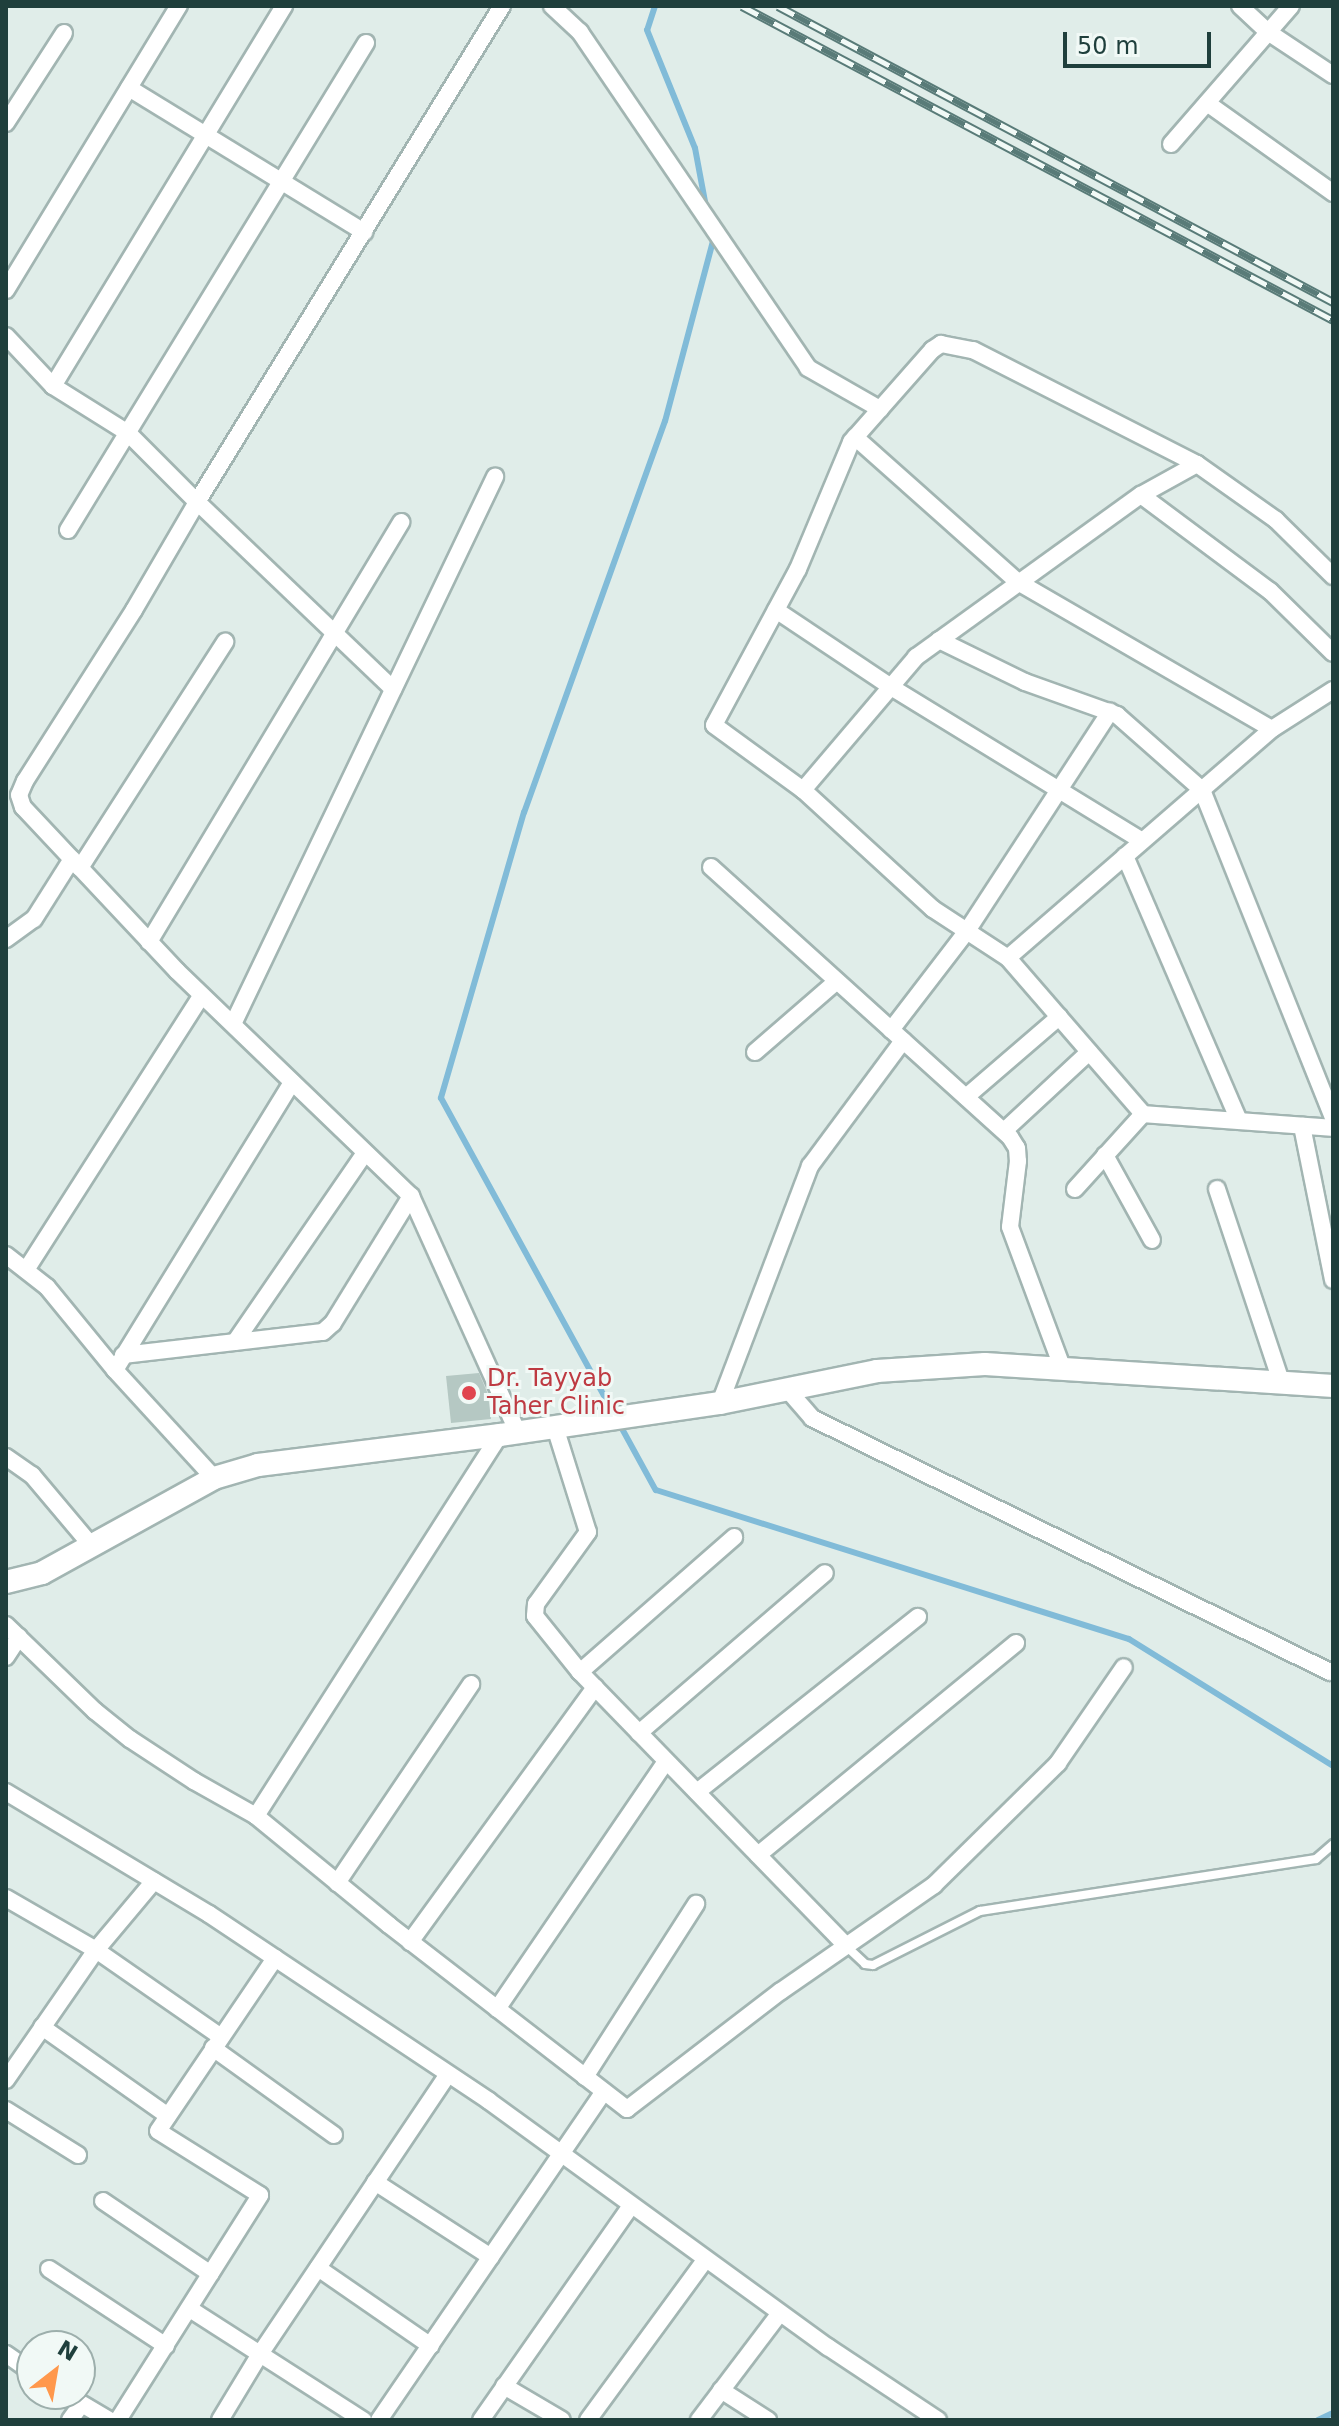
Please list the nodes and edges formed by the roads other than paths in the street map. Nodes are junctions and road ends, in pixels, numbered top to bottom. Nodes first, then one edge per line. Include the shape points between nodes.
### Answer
1 (179, 6) edge
2 (284, 6) edge
3 (502, 6) edge
4 (552, 6) edge
5 (1240, 6) edge
6 (1291, 6) edge
7 (1268, 32) junction
8 (64, 33) dead end
9 (366, 43) dead end
10 (1333, 75) edge
11 (129, 88) junction
12 (1207, 103) junction
13 (6, 123) edge
14 (206, 134) junction
15 (1171, 144) dead end
16 (283, 180) junction
17 (1333, 193) edge
18 (364, 232) junction
19 (6, 290) edge
20 (6, 336) edge
21 (53, 386) junction
22 (880, 409) junction
23 (128, 433) junction
24 (855, 437) junction
25 (1197, 464) junction
26 (495, 477) dead end
27 (1141, 495) junction
28 (197, 502) junction
29 (401, 522) dead end
30 (68, 530) dead end
31 (1333, 576) edge
32 (1018, 582) junction
33 (776, 610) junction
34 (334, 632) junction
35 (939, 640) junction
36 (225, 642) dead end
37 (1333, 653) edge
38 (891, 687) junction
39 (393, 689) junction
40 (1333, 690) edge
41 (1110, 712) junction
42 (1272, 729) junction
43 (803, 790) junction
44 (1202, 790) junction
45 (1061, 791) junction
46 (1142, 841) junction
47 (1125, 856) junction
48 (76, 864) junction
49 (711, 867) dead end
50 (967, 931) junction
51 (6, 939) edge
52 (149, 942) junction
53 (1008, 958) junction
54 (837, 981) junction
55 (202, 995) junction
56 (1059, 1017) junction
57 (233, 1024) junction
58 (897, 1035) junction
59 (755, 1052) dead end
60 (1089, 1052) junction
61 (292, 1082) junction
62 (966, 1097) junction
63 (1143, 1114) junction
64 (1333, 1118) edge
65 (1239, 1121) junction
66 (1302, 1126) junction
67 (1333, 1128) edge
68 (1004, 1131) junction
69 (365, 1153) junction
70 (1105, 1155) junction
71 (1075, 1189) dead end
72 (1217, 1189) dead end
73 (411, 1196) junction
74 (1326, 1214) edge
75 (1152, 1240) dead end
76 (6, 1255) edge
77 (26, 1270) junction
78 (1333, 1280) edge
79 (235, 1342) junction
80 (119, 1362) junction
81 (1062, 1367) junction
82 (1282, 1384) junction
83 (1333, 1386) edge
84 (787, 1389) junction
85 (720, 1403) junction
86 (555, 1427) junction
87 (509, 1434) junction
88 (6, 1457) edge
89 (214, 1478) junction
90 (734, 1537) dead end
91 (91, 1545) junction
92 (825, 1573) dead end
93 (6, 1582) edge
94 (918, 1617) dead end
95 (12, 1631) edge
96 (1016, 1643) dead end
97 (6, 1657) edge
98 (1124, 1667) dead end
99 (580, 1672) junction
100 (1330, 1672) dead end
101 (471, 1684) dead end
102 (595, 1687) junction
103 (639, 1733) junction
104 (666, 1761) junction
105 (6, 1792) edge
106 (697, 1792) junction
107 (256, 1816) junction
108 (1333, 1844) edge
109 (758, 1855) junction
110 (154, 1881) junction
111 (337, 1883) junction
112 (7, 1899) edge
113 (696, 1904) dead end
114 (410, 1942) junction
115 (846, 1946) junction
116 (96, 1950) junction
117 (275, 1958) junction
118 (497, 2009) junction
119 (42, 2027) junction
120 (217, 2043) junction
121 (448, 2074) junction
122 (585, 2077) junction
123 (6, 2080) edge
124 (604, 2092) junction
125 (6, 2110) edge
126 (168, 2116) junction
127 (334, 2135) dead end
128 (560, 2153) junction
129 (78, 2155) dead end
130 (375, 2182) junction
131 (103, 2201) dead end
132 (631, 2206) junction
133 (491, 2257) junction
134 (705, 2260) junction
135 (318, 2268) junction
136 (49, 2269) dead end
137 (211, 2274) junction
138 (190, 2309) junction
139 (780, 2313) junction
140 (166, 2346) junction
141 (431, 2346) junction
142 (260, 2354) junction
143 (504, 2386) junction
144 (721, 2390) junction
145 (90, 2410) edge
146 (109, 2420) edge
147 (118, 2420) edge
148 (220, 2420) edge
149 (363, 2420) edge
150 (379, 2420) edge
151 (481, 2420) edge
152 (562, 2420) edge
153 (588, 2420) edge
154 (699, 2420) edge
155 (768, 2420) edge
156 (938, 2420) edge

1 - 11 street
2 - 14 street
3 - 18 street
4 - 22 street via 580,32 808,368
5 - 7 street
6 - 7 street
7 - 10 street
7 - 12 street
8 - 13 street
9 - 16 street
11 - 14 street
11 - 19 street
12 - 15 street
12 - 17 street
14 - 16 street
14 - 21 street
16 - 18 street
16 - 23 street
18 - 28 street
20 - 21 street
21 - 23 street
22 - 24 street
22 - 25 street via 932,350 941,344 962,345
23 - 28 street
23 - 30 street
24 - 32 street
24 - 33 street
25 - 27 street
25 - 31 street via 1276,520
26 - 39 street
27 - 32 street
27 - 37 street via 1270,591
28 - 34 street
28 - 48 street via 19,795 23,807
29 - 34 street
32 - 35 street
32 - 42 street
33 - 38 street
33 - 43 street via 714,725
34 - 39 street
34 - 52 street
35 - 38 street
35 - 41 street via 1025,682
36 - 48 street
38 - 43 street
38 - 45 street
39 - 57 street
40 - 42 street
41 - 44 street
41 - 45 street
42 - 44 street
43 - 50 street via 933,909
44 - 46 street
44 - 64 street
45 - 46 street
45 - 50 street
46 - 47 street
47 - 53 street
47 - 65 street
48 - 51 street via 34,919
48 - 52 street
49 - 54 street
50 - 53 street
50 - 58 street
52 - 55 street
53 - 56 street
54 - 58 street
54 - 59 street
55 - 57 street
55 - 77 street
56 - 60 street
56 - 62 street
57 - 61 street
58 - 62 street
58 - 85 street via 810,1166
60 - 63 street
60 - 68 street
61 - 69 street
61 - 80 street
62 - 68 street
63 - 65 street
63 - 70 street
65 - 66 street
66 - 67 street
66 - 74 street
68 - 81 street via 1017,1148 1018,1161 1010,1227
69 - 73 street
69 - 79 street
70 - 71 street
70 - 75 street
72 - 82 street
73 - 79 street via 329,1328
73 - 87 street
74 - 78 street
76 - 77 street
77 - 80 street
79 - 80 street
80 - 89 street
81 - 82 street
81 - 84 street via 931,1366
82 - 83 street
84 - 85 street
84 - 100 street via 812,1418
85 - 86 street
86 - 87 street
86 - 99 street via 588,1532 533,1612
87 - 89 street via 258,1465
87 - 107 street
88 - 91 street via 32,1475
89 - 91 street
90 - 99 street
91 - 93 street via 42,1573
92 - 103 street
94 - 106 street
95 - 97 street
95 - 107 street via 130,1739
96 - 109 street
98 - 115 street via 1058,1763 934,1885
99 - 102 street
101 - 111 street
102 - 103 street
102 - 114 street
103 - 104 street
104 - 106 street
104 - 118 street
105 - 110 street
106 - 109 street
107 - 111 street
108 - 115 lane via 1316,1859 980,1911 873,1965
109 - 115 street
110 - 116 street
110 - 117 street
111 - 114 street
112 - 116 street
113 - 122 street
114 - 118 street
115 - 124 street via 627,2109
116 - 119 street
116 - 120 street
117 - 120 street
117 - 121 street
118 - 122 street
119 - 123 street
119 - 126 street
120 - 126 street
120 - 127 street
121 - 128 street
121 - 130 street
122 - 124 street
124 - 128 street
125 - 129 street
126 - 137 street via 158,2131 260,2195
128 - 132 street
128 - 133 street
130 - 133 street
130 - 135 street
131 - 137 street
132 - 134 street
132 - 143 street
133 - 141 street
134 - 139 street
134 - 153 street
135 - 141 street
135 - 142 street
136 - 140 street
137 - 138 street
138 - 140 street
138 - 142 street
139 - 144 street
139 - 156 street
140 - 147 street
141 - 150 street
142 - 148 street
142 - 149 street
143 - 151 street
143 - 152 street
144 - 154 street
144 - 155 street
145 - 146 street

